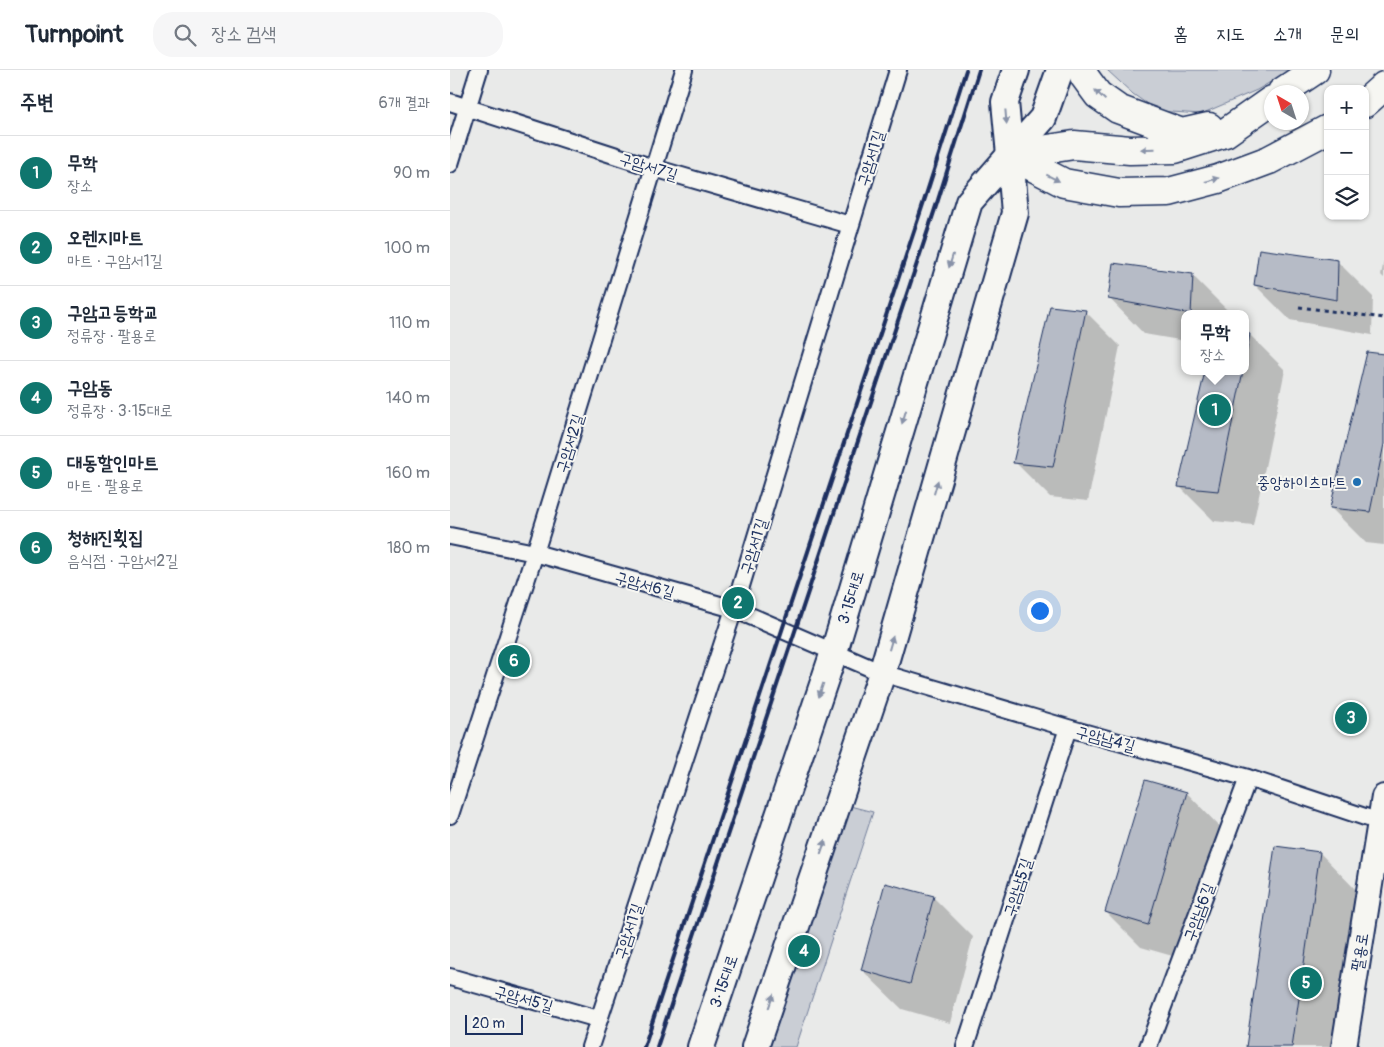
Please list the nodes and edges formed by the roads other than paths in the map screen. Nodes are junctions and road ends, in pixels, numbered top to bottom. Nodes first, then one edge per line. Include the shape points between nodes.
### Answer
1 (479, 70) edge
2 (684, 70) edge
3 (898, 70) edge
4 (1016, 70) edge
5 (1060, 70) edge
6 (1083, 70) edge
7 (1315, 70) edge
8 (1292, 85) edge
9 (1384, 86) edge
10 (1369, 99) edge
11 (450, 102) edge
12 (1264, 103) edge
13 (1264, 105) edge
14 (467, 108) junction
15 (1384, 108) edge
16 (1369, 112) edge
17 (1326, 130) edge
18 (1010, 156) junction
19 (450, 164) edge
20 (654, 168) junction
21 (850, 225) junction
22 (450, 536) edge
23 (535, 553) junction
24 (734, 609) junction
25 (834, 652) junction
26 (882, 673) junction
27 (1068, 728) junction
28 (1248, 778) junction
29 (1384, 797) edge
30 (450, 814) edge
31 (1380, 822) junction
32 (450, 976) edge
33 (598, 1019) junction
34 (590, 1047) edge
35 (701, 1047) edge
36 (755, 1047) edge
37 (965, 1047) edge
38 (1148, 1047) edge
39 (1344, 1047) edge

1 - 14 street
2 - 20 street, 구암서2길
3 - 21 street, 구암서1길
4 -> 18 main road via 1005,102
5 - 18 main road, 3·15대로 via 1043,118
12 -> 6 highway via 1204,129 1182,133 1118,109 1098,95
7 - 8 highway
9 - 10 highway
11 - 14 street, 구암서7길
13 -> 18 highway via 1225,132 1175,149 1074,146
14 - 19 street
14 - 20 street, 구암서7길
15 - 16 highway
18 -> 17 highway via 1064,183 1119,193 1169,192 1218,179 1269,160
18 -> 25 main road, 3·15대로 via 969,202
26 -> 18 main road via 1014,213
20 - 21 street, 구암서7길
20 - 23 street, 구암서2길
21 - 24 street, 구암서1길
22 - 23 street, 구암서6길
23 - 24 street, 구암서6길
23 - 30 street, 구암서2길
24 - 25 street, 구암서6길
24 - 33 street, 구암서1길
25 - 26 street, 구암남4길
25 -> 35 main road, 3·15대로
26 - 27 street, 구암남4길
36 -> 26 main road
27 - 28 street, 구암남4길
27 - 37 street, 구암남5길
28 - 31 street, 구암남4길
28 - 38 street, 구암남6길
29 - 31 main road, 팔용로
31 - 39 main road, 팔용로
32 - 33 street, 구암서5길
33 - 34 street, 구암서1길

